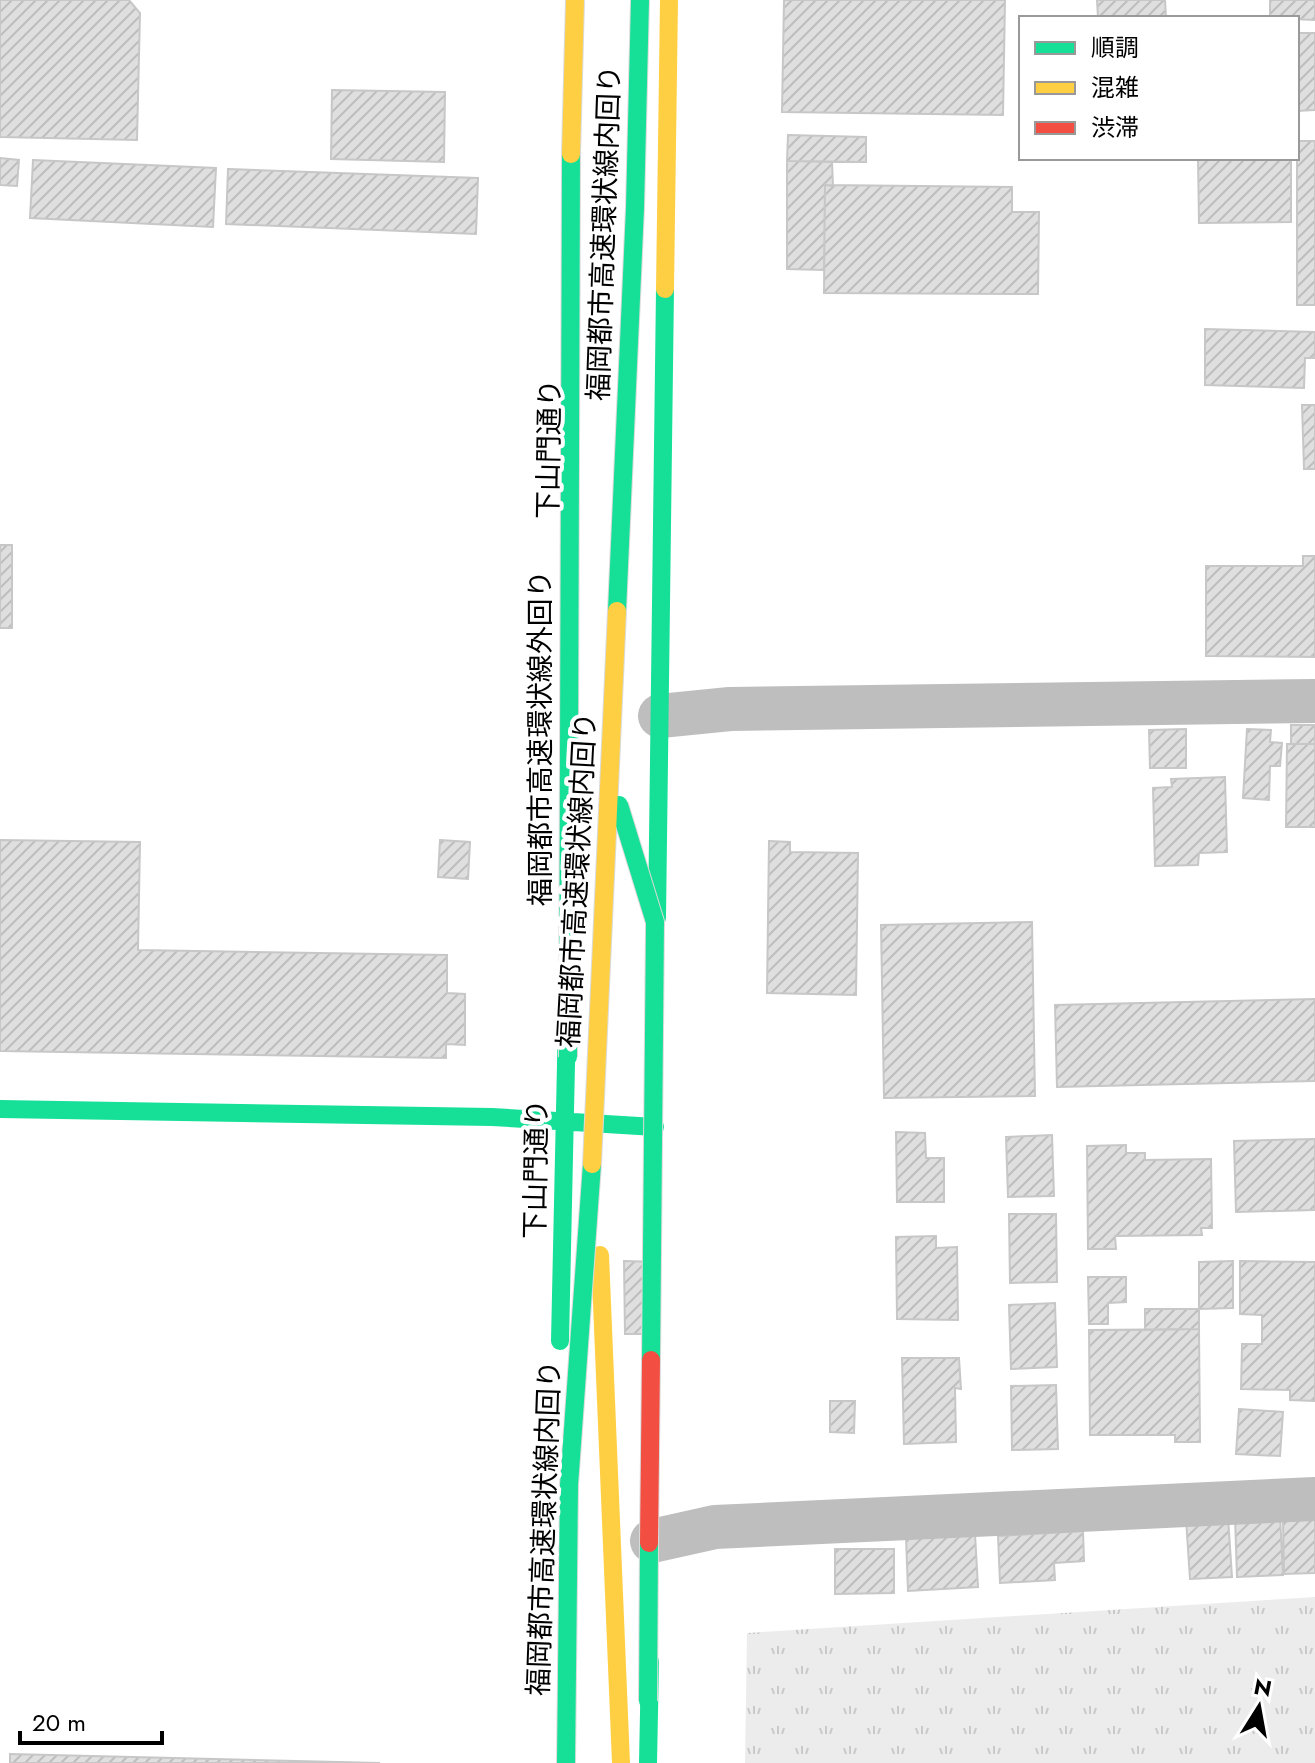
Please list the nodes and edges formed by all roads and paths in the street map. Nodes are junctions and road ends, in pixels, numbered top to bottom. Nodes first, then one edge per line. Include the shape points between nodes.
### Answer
1 (575, 0) edge
2 (585, 0) edge
3 (640, 0) edge
4 (669, 0) edge
5 (568, 646) junction
6 (1315, 701) edge
7 (660, 716) junction
8 (0, 1109) edge
9 (565, 1121) junction
10 (655, 1127) junction
11 (594, 1129) junction
12 (1315, 1499) edge
13 (652, 1541) junction
14 (550, 1763) edge
15 (566, 1763) edge
16 (621, 1763) edge
17 (633, 1763) edge
18 (648, 1763) edge

1 - 5 main road, 福岡都市高速環状線外回り, bridge
2 - 9 main road, 下山門通り
3 - 11 main road, 福岡都市高速環状線内回り, bridge via 635,224
4 - 7 main road
5 - 14 main road, 福岡都市高速環状線外回り, bridge via 568,1126
5 - 17 main road, bridge via 655,922 648,1701
6 - 7 street via 730,709
7 - 10 main road
8 - 9 main road
9 - 10 main road
9 - 14 main road, 下山門通り
10 - 13 main road
11 - 15 main road, 福岡都市高速環状線内回り, bridge via 569,1485
11 - 16 main road, bridge
12 - 13 street via 715,1527
13 - 18 main road

